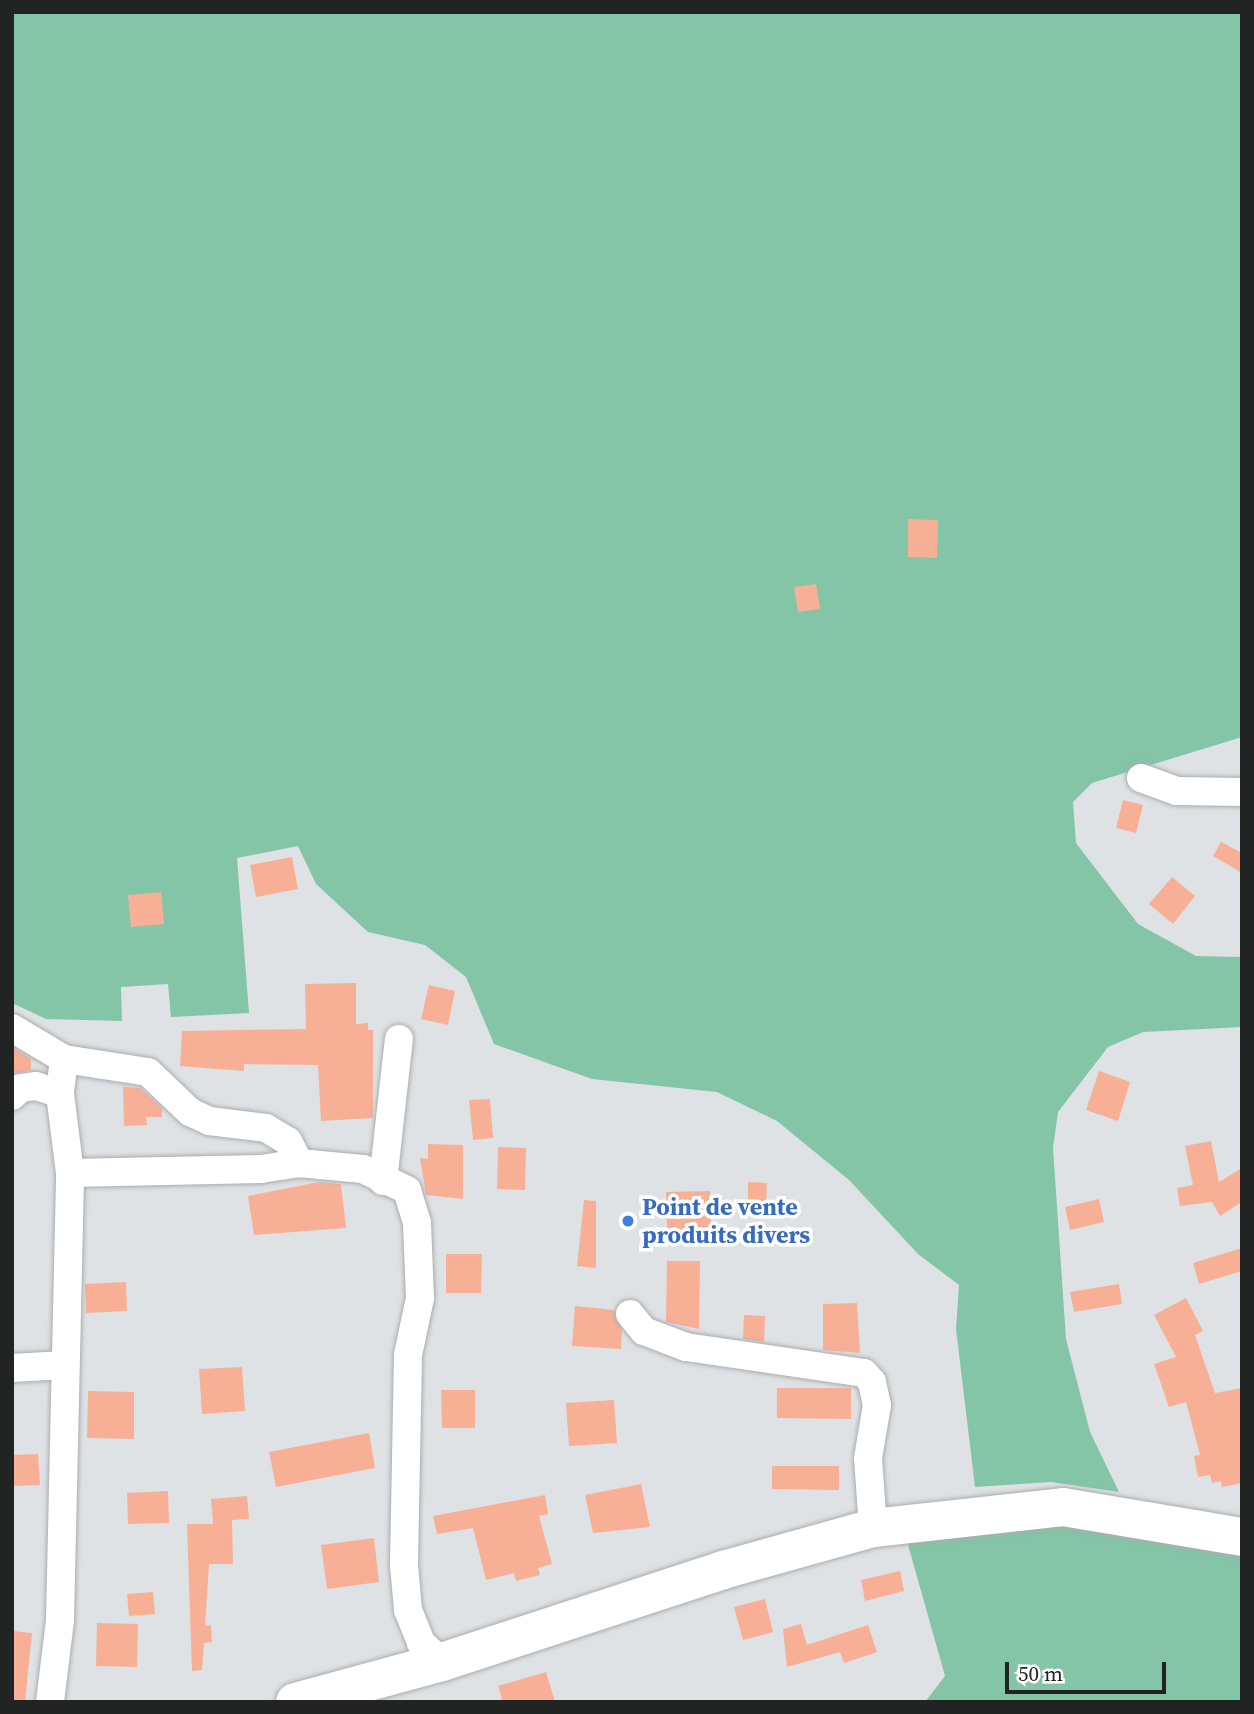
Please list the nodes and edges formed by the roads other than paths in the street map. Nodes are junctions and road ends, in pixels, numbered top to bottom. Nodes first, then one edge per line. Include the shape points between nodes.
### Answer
1 (1141, 778) dead end
2 (1242, 792) edge
3 (12, 1028) edge
4 (399, 1039) dead end
5 (64, 1059) junction
6 (60, 1094) junction
7 (12, 1096) edge
8 (299, 1163) junction
9 (70, 1173) junction
10 (383, 1181) junction
11 (630, 1314) dead end
12 (65, 1365) junction
13 (12, 1368) edge
14 (873, 1528) junction
15 (1242, 1536) edge
16 (442, 1662) junction
17 (50, 1702) edge
18 (295, 1702) edge

1 - 2 street via 1177,791
3 - 5 street
4 - 10 street
5 - 6 street
5 - 8 street via 148,1072 201,1119 266,1128 288,1141
6 - 7 street via 36,1086 21,1088
6 - 9 street
8 - 9 street via 261,1169
8 - 10 street via 363,1169
9 - 12 street
10 - 16 street via 407,1191 417,1223 421,1297 408,1355 404,1565 408,1610 421,1643
11 - 14 street via 645,1332 686,1347 864,1373 872,1382 877,1405 868,1458
12 - 13 street
12 - 17 street via 60,1620
14 - 15 highway via 1063,1507
14 - 16 highway via 723,1570
16 - 18 highway

